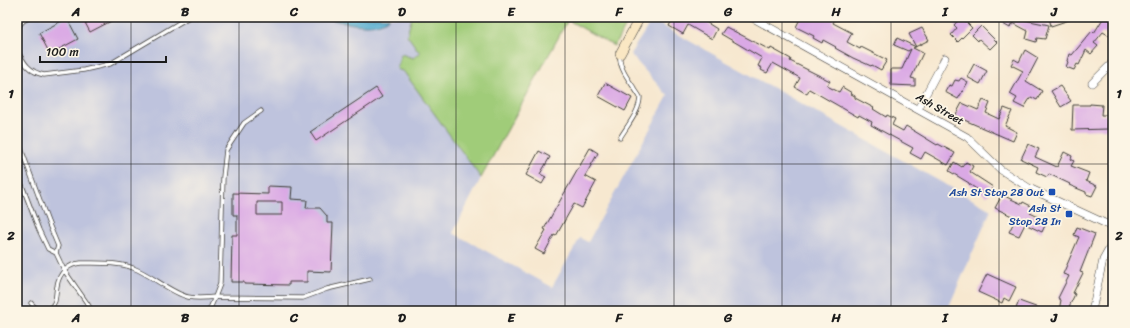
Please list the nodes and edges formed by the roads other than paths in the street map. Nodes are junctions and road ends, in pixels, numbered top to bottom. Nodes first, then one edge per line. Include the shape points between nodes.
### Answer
1 (30, 17) edge
2 (189, 17) edge
3 (640, 17) edge
4 (751, 17) edge
5 (17, 28) edge
6 (17, 50) edge
7 (620, 54) joint
8 (945, 58) dead end
9 (1113, 62) edge
10 (1092, 83) dead end
11 (918, 109) junction
12 (261, 112) dead end
13 (17, 138) edge
14 (620, 138) dead end
15 (17, 144) edge
16 (17, 172) edge
17 (1113, 227) edge
18 (1113, 242) edge
19 (56, 253) junction
20 (64, 270) junction
21 (370, 279) dead end
22 (215, 297) junction
23 (31, 303) dead end
24 (52, 307) junction
25 (54, 311) edge
26 (90, 311) edge
27 (209, 311) edge
28 (1092, 311) edge

1 - 5 lane
2 - 6 lane via 110,64 84,70 39,74 29,70
3 - 7 street
4 - 11 street, Ash Street
7 - 14 lane via 622,68 640,97 640,103
8 - 11 street
9 - 10 street
11 - 17 street, Ash Street via 967,137 1001,170 1029,188
12 - 22 lane via 244,123 226,150 220,284
13 - 15 street
13 - 19 lane via 58,246
16 - 19 lane via 48,249
18 - 28 street via 1103,260
19 - 20 lane
20 - 22 lane via 75,264 120,265 133,268 186,297
20 - 24 lane
20 - 26 lane
21 - 22 lane via 327,288 303,298
22 - 27 lane
23 - 24 lane via 42,311
24 - 25 lane

